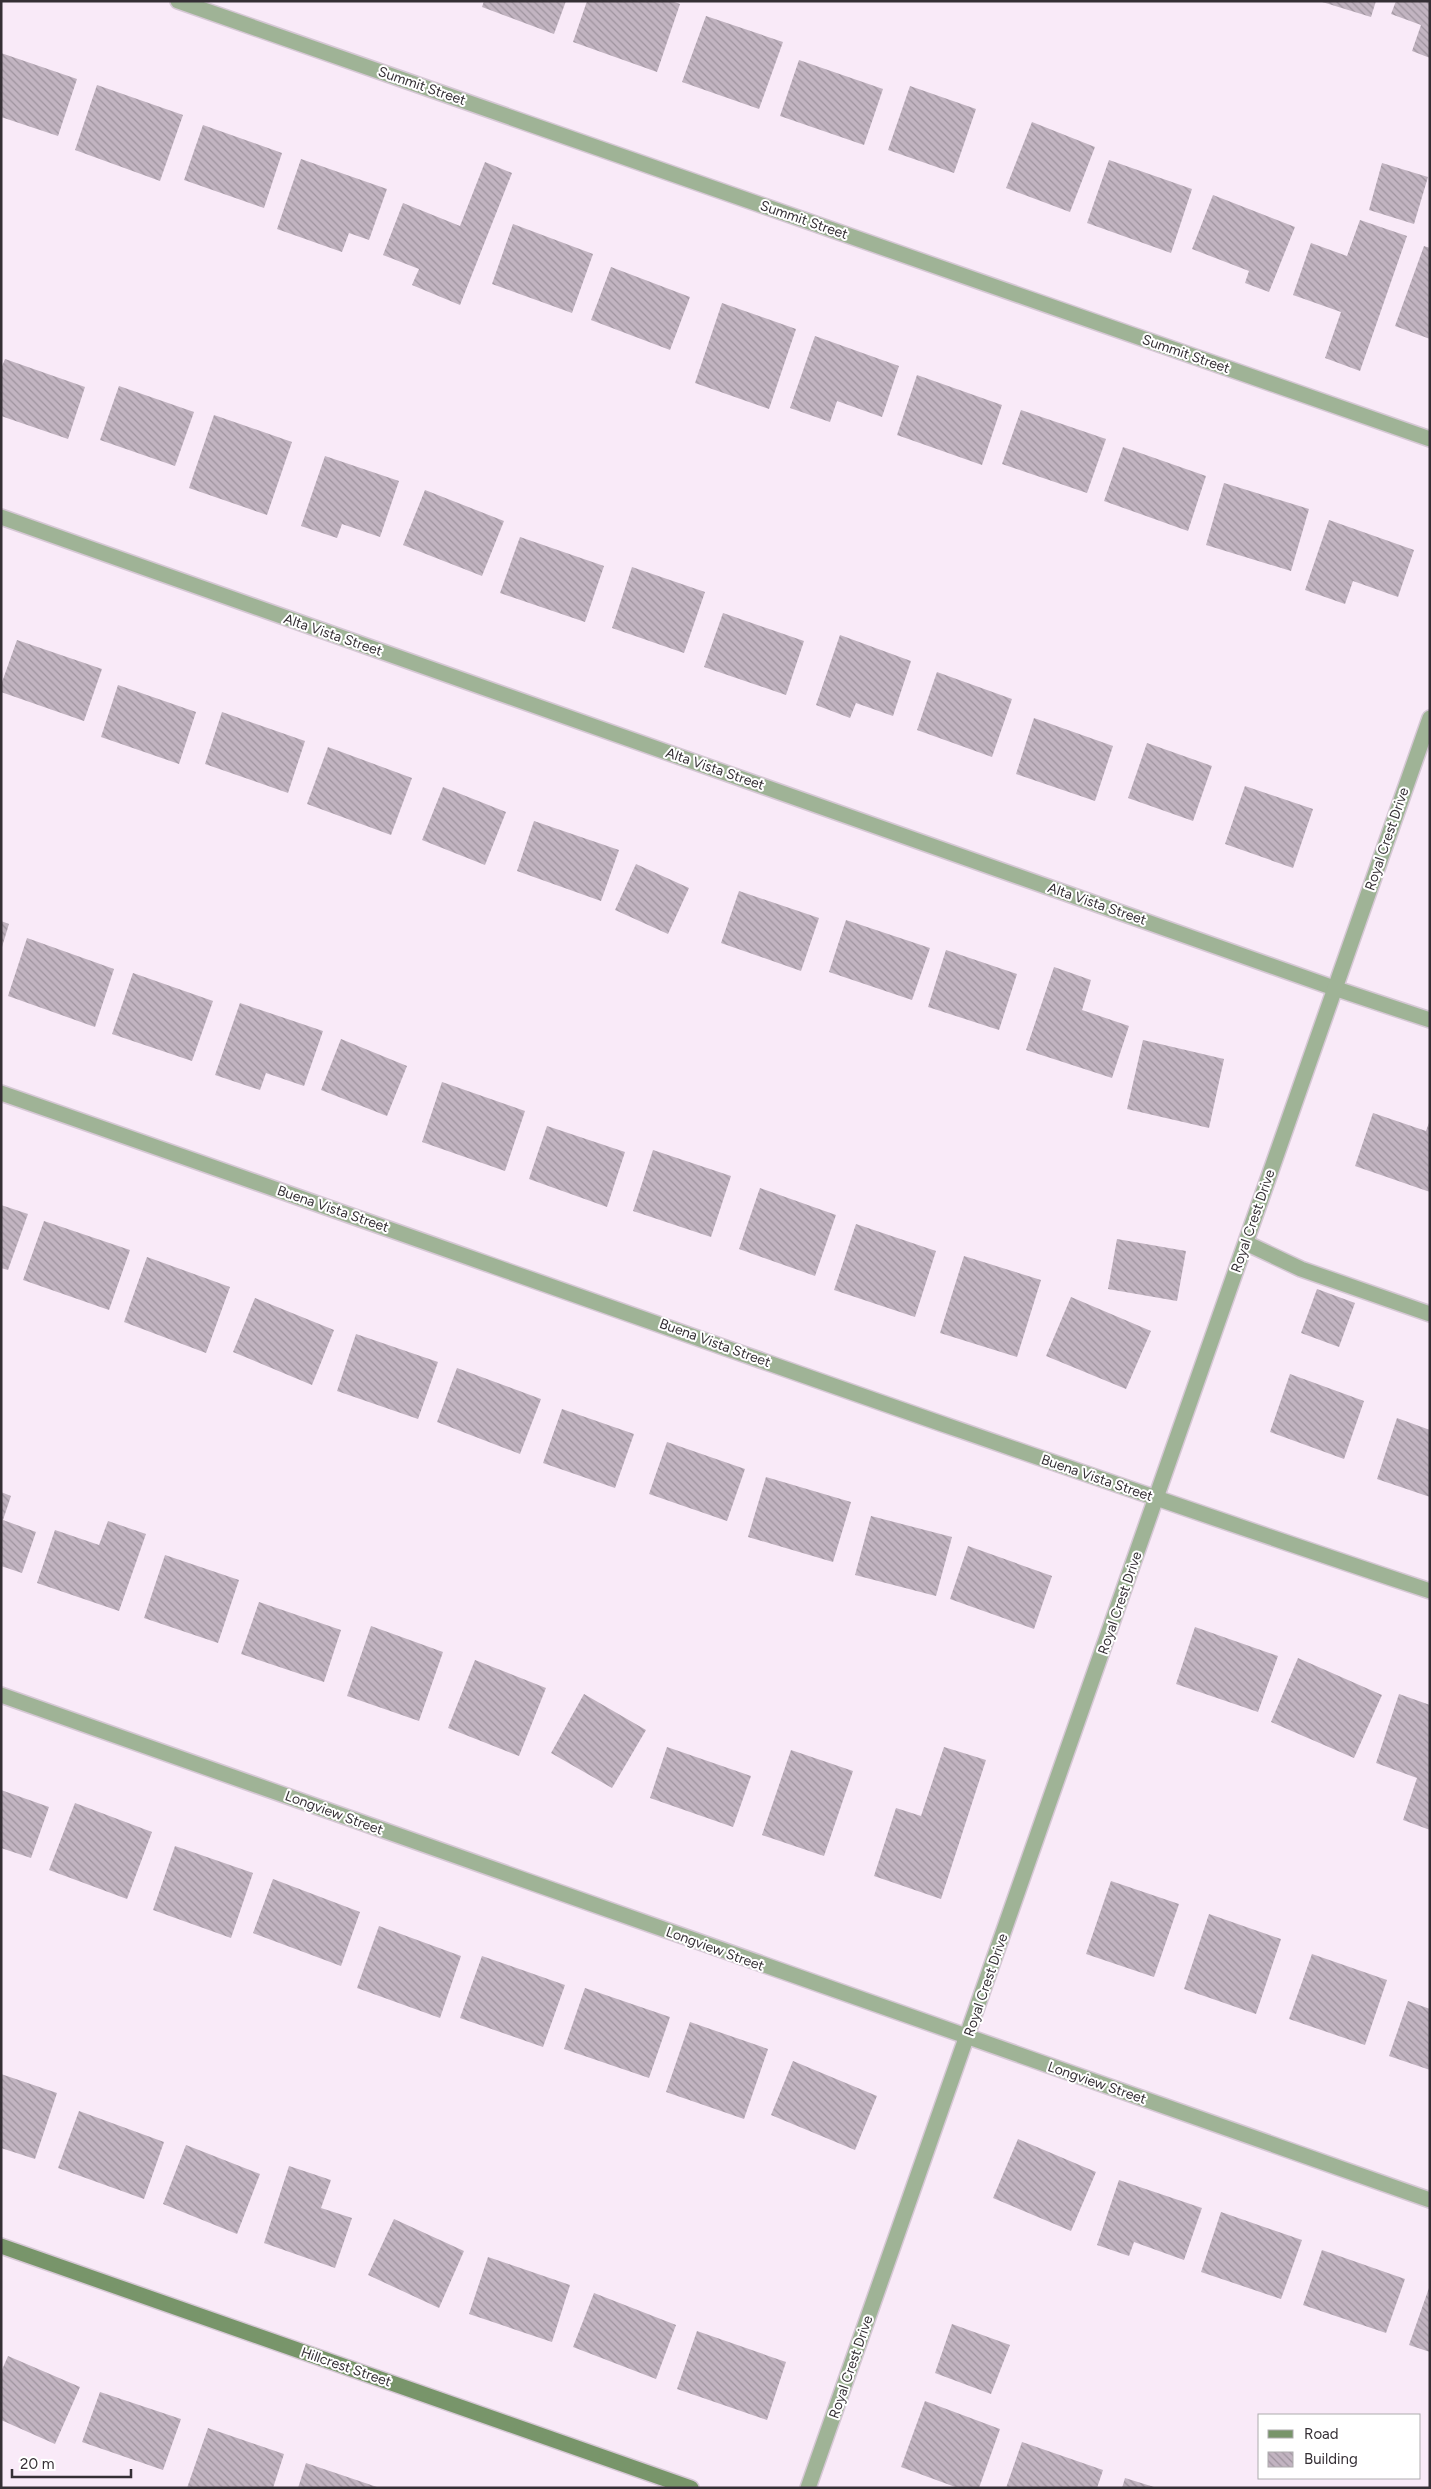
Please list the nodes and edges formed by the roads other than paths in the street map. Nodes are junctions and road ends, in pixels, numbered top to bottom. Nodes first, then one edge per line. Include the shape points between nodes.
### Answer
1 (178, 1) edge
2 (1430, 439) edge
3 (1, 517) edge
4 (1430, 718) edge
5 (1334, 988) junction
6 (1430, 1020) edge
7 (1, 1093) edge
8 (1246, 1242) junction
9 (1430, 1314) edge
10 (1156, 1499) junction
11 (1430, 1591) edge
12 (1, 1695) edge
13 (967, 2038) junction
14 (1430, 2200) edge
15 (1, 2246) edge
16 (691, 2488) edge
17 (808, 2488) edge

1 - 2 street, Summit Street
3 - 5 street, Alta Vista Street
4 - 5 street, Royal Crest Drive
5 - 6 street, Alta Vista Street
5 - 8 street, Royal Crest Drive
7 - 10 street, Buena Vista Street
8 - 9 street via 1301,1269
8 - 10 street, Royal Crest Drive
10 - 11 street, Buena Vista Street
10 - 13 street, Royal Crest Drive
12 - 13 street, Longview Street
13 - 14 street, Longview Street
13 - 17 street, Royal Crest Drive
15 - 16 street, Hillcrest Street

